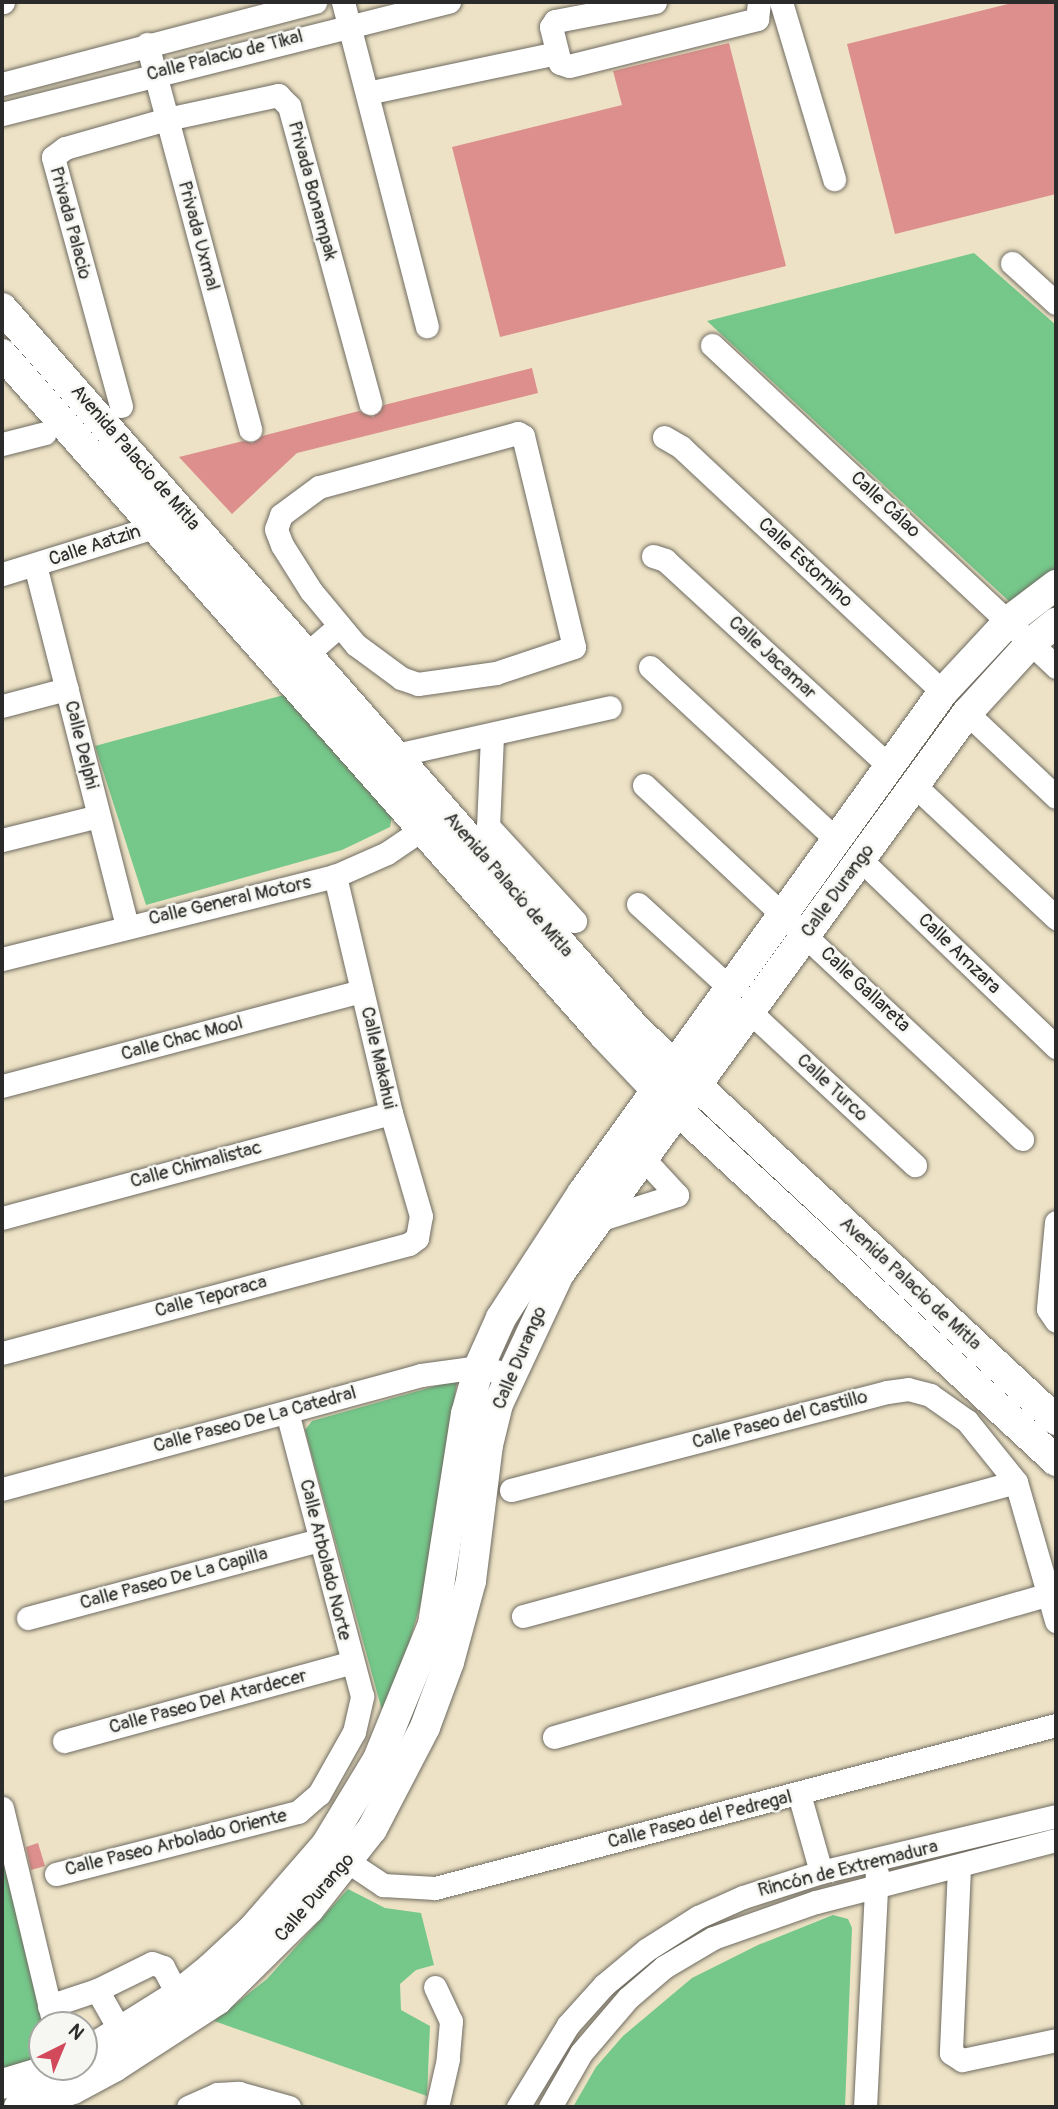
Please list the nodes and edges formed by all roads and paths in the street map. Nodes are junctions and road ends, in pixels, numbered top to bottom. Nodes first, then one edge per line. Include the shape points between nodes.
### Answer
1 (315, 2) edge
2 (343, 2) edge
3 (449, 2) edge
4 (655, 2) edge
5 (759, 2) edge
6 (781, 2) edge
7 (348, 26) junction
8 (147, 44) junction
9 (557, 53) junction
10 (154, 74) junction
11 (2, 84) edge
12 (367, 93) junction
13 (2, 114) edge
14 (167, 119) junction
15 (834, 179) dead end
16 (1012, 262) dead end
17 (1056, 303) edge
18 (2, 308) edge
19 (427, 327) dead end
20 (712, 345) dead end
21 (2, 354) edge
22 (370, 403) dead end
23 (121, 406) dead end
24 (250, 429) dead end
25 (45, 433) dead end
26 (664, 437) dead end
27 (2, 444) edge
28 (187, 517) junction
29 (156, 526) junction
30 (653, 556) dead end
31 (35, 565) junction
32 (2, 574) edge
33 (1056, 585) edge
34 (1010, 620) junction
35 (1056, 623) edge
36 (339, 626) junction
37 (1031, 643) junction
38 (296, 663) junction
39 (650, 667) dead end
40 (1056, 667) edge
41 (67, 689) junction
42 (943, 692) junction
43 (2, 706) edge
44 (610, 707) dead end
45 (967, 713) junction
46 (492, 736) junction
47 (396, 755) junction
48 (889, 766) junction
49 (644, 785) dead end
50 (914, 785) junction
51 (1056, 797) edge
52 (98, 816) junction
53 (434, 822) junction
54 (836, 839) junction
55 (2, 840) edge
56 (862, 861) junction
57 (510, 870) junction
58 (335, 876) junction
59 (638, 904) dead end
60 (784, 915) junction
61 (1056, 918) edge
62 (575, 921) dead end
63 (127, 925) junction
64 (806, 935) junction
65 (2, 959) edge
66 (362, 991) junction
67 (740, 999) junction
68 (1056, 1047) edge
69 (685, 1075) junction
70 (2, 1086) edge
71 (668, 1100) junction
72 (391, 1113) junction
73 (1022, 1139) dead end
74 (641, 1156) junction
75 (915, 1165) dead end
76 (2, 1218) edge
77 (595, 1221) junction
78 (1056, 1222) edge
79 (417, 1237) joint
80 (1056, 1321) edge
81 (2, 1353) edge
82 (479, 1367) junction
83 (510, 1375) junction
84 (287, 1412) junction
85 (1056, 1420) edge
86 (1056, 1461) edge
87 (1016, 1482) junction
88 (2, 1489) edge
89 (511, 1490) dead end
90 (320, 1540) junction
91 (1049, 1594) junction
92 (523, 1616) dead end
93 (28, 1618) dead end
94 (1056, 1621) edge
95 (352, 1662) junction
96 (363, 1708) joint
97 (1056, 1725) edge
98 (554, 1737) dead end
99 (65, 1741) dead end
100 (800, 1794) junction
101 (2, 1808) edge
102 (1056, 1816) edge
103 (1056, 1840) edge
104 (336, 1854) junction
105 (877, 1861) junction
106 (959, 1867) junction
107 (821, 1872) junction
108 (56, 1874) dead end
109 (877, 1887) junction
110 (435, 1987) dead end
111 (97, 1990) junction
112 (178, 1995) junction
113 (51, 2011) edge
114 (59, 2011) edge
115 (121, 2032) junction
116 (1056, 2040) edge
117 (98, 2046) edge
118 (68, 2082) edge
119 (2, 2084) edge
120 (19, 2107) edge
121 (188, 2107) edge
122 (289, 2107) edge
123 (437, 2107) edge
124 (518, 2107) edge
125 (550, 2107) edge
126 (865, 2107) edge

1 - 8 street, Calle Palacio de Tikal
2 - 7 street
3 - 7 street, Calle Palacio de Tikal
4 - 9 street via 555,21 551,27
5 - 9 street via 760,16 743,22 569,66 560,63
6 - 15 street
7 - 10 street, Calle Palacio de Tikal
7 - 12 street
8 - 10 street, Privada Uxmal
8 - 11 street, Calle Palacio de Tikal
9 - 12 street
10 - 13 street, Calle Palacio de Tikal
10 - 14 street, Privada Uxmal
12 - 19 street
14 - 22 street, Privada Bonampak via 278,95 288,100
14 - 23 street, Privada Palacio via 57,151 52,164
14 - 24 street, Privada Uxmal
16 - 17 street
18 - 28 main road, Avenida Palacio de Mitla
20 - 34 street, Calle Cálao
21 - 29 main road, Avenida Palacio de Mitla
25 - 27 street
26 - 42 street, Calle Estornino via 681,447
28 - 29 street, Calle Aatzin
28 - 38 main road, Avenida Palacio de Mitla
29 - 31 street, Calle Aatzin
29 - 38 main road, Avenida Palacio de Mitla
30 - 48 street, Calle Jacamar via 665,560
31 - 32 street, Calle Aatzin
31 - 41 street, Calle Delphi
33 - 34 main road, Calle Durango
34 - 37 street, Calle Cálao
34 - 42 main road, Calle Durango
35 - 37 main road, Calle Durango
36 - 36 street via 388,671 418,684 524,667 573,649 522,433 319,487 289,506 276,529 282,545
36 - 38 street
37 - 40 street, Calle Cálao
37 - 45 main road, Calle Durango
38 - 47 main road, Avenida Palacio de Mitla
38 - 53 main road, Avenida Palacio de Mitla
39 - 54 street
41 - 43 street
41 - 52 street, Calle Delphi
42 - 48 main road, Calle Durango
44 - 46 street
45 - 50 main road, Calle Durango
45 - 51 street
46 - 47 street
46 - 57 street via 488,825
47 - 53 main road, Avenida Palacio de Mitla
48 - 54 main road, Calle Durango
49 - 60 street, Calle Gallareta
50 - 56 main road, Calle Durango
50 - 61 street
52 - 55 street
52 - 63 street, Calle Delphi
53 - 57 main road, Avenida Palacio de Mitla
53 - 58 street, Calle General Motors
53 - 71 main road, Avenida Palacio de Mitla
54 - 60 main road, Calle Durango
56 - 64 main road, Calle Durango
56 - 68 street, Calle Amzara
57 - 62 street
57 - 69 main road, Avenida Palacio de Mitla
58 - 63 street, Calle General Motors
58 - 66 street, Calle Makahui
59 - 67 street, Calle Turco
60 - 64 street, Calle Gallareta
60 - 67 main road, Calle Durango
63 - 65 street, Calle General Motors
64 - 67 main road, Calle Durango
64 - 73 street, Calle Gallareta
66 - 70 street, Calle Chac Mool
66 - 72 street, Calle Makahui
67 - 69 main road, Calle Durango
67 - 75 street, Calle Turco
69 - 71 main road, Calle Durango
69 - 85 main road, Avenida Palacio de Mitla
71 - 74 main road, Calle Durango
71 - 82 main road, Calle Durango via 533,1266 501,1318
71 - 86 main road, Avenida Palacio de Mitla
72 - 76 street, Calle Chimalistac
72 - 79 street, Calle Makahui via 421,1216
74 - 77 main road, Calle Durango
74 - 77 street via 677,1195
77 - 83 main road, Calle Durango via 539,1311
78 - 80 street via 1048,1309
79 - 81 street, Calle Teporaca via 409,1244
82 - 83 street, Calle Paseo De La Catedral
82 - 84 street, Calle Paseo De La Catedral via 421,1375
82 - 104 main road, Calle Durango via 466,1413 433,1624
83 - 104 main road, Calle Durango via 488,1445 471,1581 449,1662 398,1782
84 - 88 street, Calle Paseo De La Catedral
84 - 90 street, Calle Arbolado Norte
87 - 89 street, Calle Paseo del Castillo via 967,1421 946,1403 908,1390
87 - 91 street, Calle Paseo del Castillo
87 - 92 street
90 - 93 street, Calle Paseo De La Capilla
90 - 95 street, Calle Arbolado Norte
91 - 94 street, Calle Paseo del Castillo
91 - 98 street
95 - 96 street, Calle Arbolado Norte
95 - 99 street, Calle Paseo Del Atardecer
96 - 108 street, Calle Paseo Arbolado Oriente via 319,1794 298,1812
97 - 100 street, Calle Paseo del Pedregal
100 - 104 street, Calle Paseo del Pedregal via 435,1888 383,1885
100 - 107 street
101 - 113 street
102 - 105 street, Rincón de Extremadura
103 - 106 street, Rincón de Extremadura
104 - 112 main road, Calle Durango
104 - 118 main road, Calle Durango via 264,1957 216,2000 114,2067
105 - 107 street, Rincón de Extremadura
105 - 109 street
106 - 109 street, Rincón de Extremadura
106 - 116 street via 951,2053 962,2060
107 - 124 street, Rincón de Extremadura via 698,1917 646,1950 604,1985 568,2025
109 - 125 street, Rincón de Extremadura via 756,1921 713,1938 664,1967 628,1998 581,2053
109 - 126 street
110 - 123 street via 451,2021
111 - 112 street via 157,1963
111 - 114 street
111 - 115 street
112 - 115 main road, Calle Durango
115 - 117 main road, Calle Durango
118 - 119 main road, Calle Durango
118 - 120 main road, Calle Durango
121 - 122 street via 217,2094 239,2093

